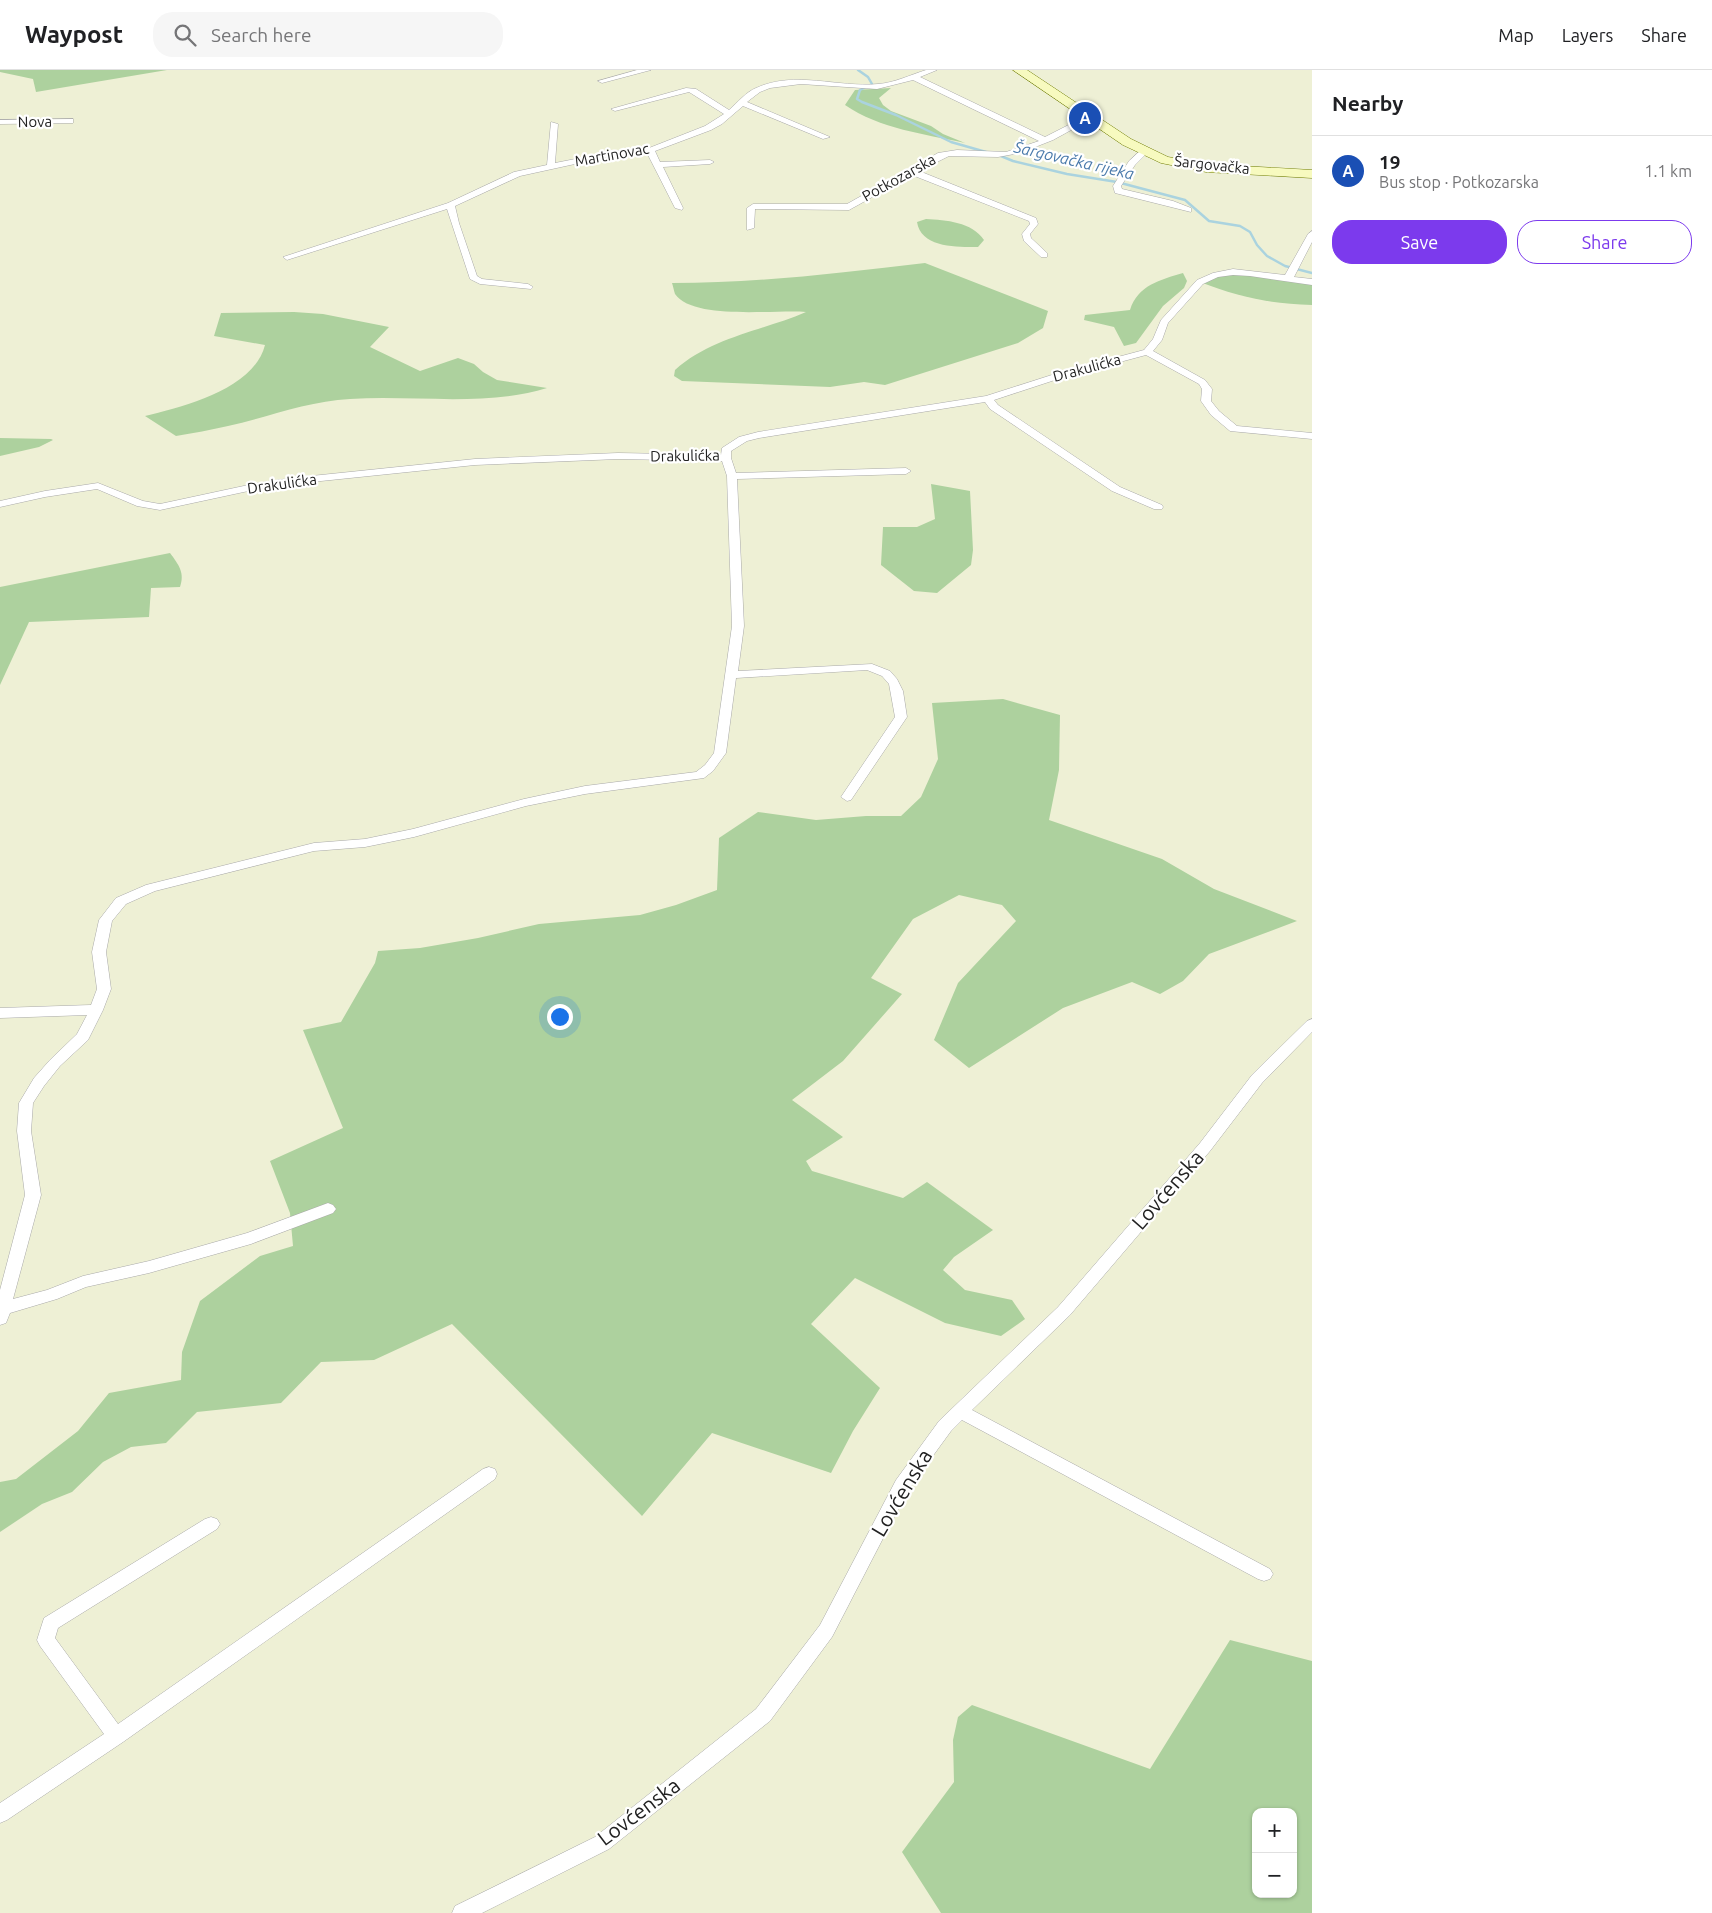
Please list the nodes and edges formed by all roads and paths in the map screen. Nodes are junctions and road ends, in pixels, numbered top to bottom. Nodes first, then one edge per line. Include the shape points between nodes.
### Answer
1 (647, 70) edge
2 (933, 70) edge
3 (1018, 70) edge
4 (914, 77) junction
5 (602, 81) dead end
6 (742, 103) junction
7 (615, 110) dead end
8 (729, 113) junction
9 (1091, 117) junction
10 (70, 121) dead end
11 (0, 122) edge
12 (554, 124) dead end
13 (826, 137) dead end
14 (1044, 140) junction
15 (650, 150) junction
16 (1145, 152) junction
17 (710, 162) dead end
18 (657, 165) junction
19 (551, 166) junction
20 (911, 171) junction
21 (1312, 174) edge
22 (451, 204) junction
23 (679, 208) dead end
24 (1188, 210) dead end
25 (750, 228) dead end
26 (1312, 234) edge
27 (1044, 255) dead end
28 (287, 258) dead end
29 (1292, 271) junction
30 (1312, 282) edge
31 (528, 287) dead end
32 (1147, 352) junction
33 (988, 399) junction
34 (1312, 436) edge
35 (726, 458) junction
36 (906, 471) dead end
37 (732, 476) junction
38 (0, 504) edge
39 (1158, 508) dead end
40 (732, 675) junction
41 (846, 797) dead end
42 (96, 1010) junction
43 (0, 1013) edge
44 (1312, 1024) edge
45 (328, 1209) dead end
46 (2, 1314) edge
47 (958, 1411) junction
48 (489, 1474) dead end
49 (211, 1524) dead end
50 (1264, 1574) dead end
51 (116, 1736) junction
52 (0, 1814) edge
53 (462, 1913) edge

1 - 5 street
2 - 4 street, Martinovac
3 - 9 street, Šargovačka
4 - 6 street, Martinovac via 877,86 781,84 757,90
4 - 14 street
6 - 8 street, Martinovac
6 - 13 street
7 - 8 street via 688,90
8 - 15 street, Martinovac via 708,128
9 - 14 street, Potkozarska
9 - 16 street, Šargovačka
10 - 11 street, Nova
12 - 19 street
14 - 20 street, Potkozarska via 1005,154 952,151
15 - 18 street
15 - 19 street, Martinovac
16 - 21 street, Šargovačka via 1186,165
16 - 24 street via 1132,163 1118,183 1118,191
17 - 18 street
18 - 23 street
19 - 22 street, Martinovac via 517,174
20 - 25 street, Potkozarska via 849,207 756,206 751,208
20 - 27 street via 1033,220 1027,239
22 - 28 street, Martinovac
22 - 31 street via 473,277 480,281
26 - 29 street
29 - 30 street
29 - 32 street via 1233,272 1200,282 1164,322 1157,340
32 - 33 street, Drakulićka via 1061,374
32 - 34 street via 1202,382 1207,389 1206,401 1234,429
33 - 35 street, Drakulićka via 758,435 731,445 726,450
33 - 39 street via 994,407 1116,489
35 - 37 street
35 - 38 street, Drakulićka via 618,456 475,462 292,481 160,507 141,504 98,486
36 - 37 street
37 - 40 street via 738,626
40 - 41 street via 868,666 884,672 896,683 901,717
40 - 42 street via 720,753 700,775 585,790 385,839 314,847 151,888 120,901 106,920 99,952 104,989
42 - 43 street
42 - 46 street via 83,1036 55,1063 26,1103 24,1131 32,1195
44 - 47 street, Lovćenska via 1257,1079 1205,1147 1064,1311
45 - 46 street via 251,1238 83,1282
47 - 50 street
47 - 53 street, Lovćenska via 902,1485 826,1631 764,1715 602,1843
48 - 51 street
49 - 51 street via 50,1623 46,1640
51 - 52 street

